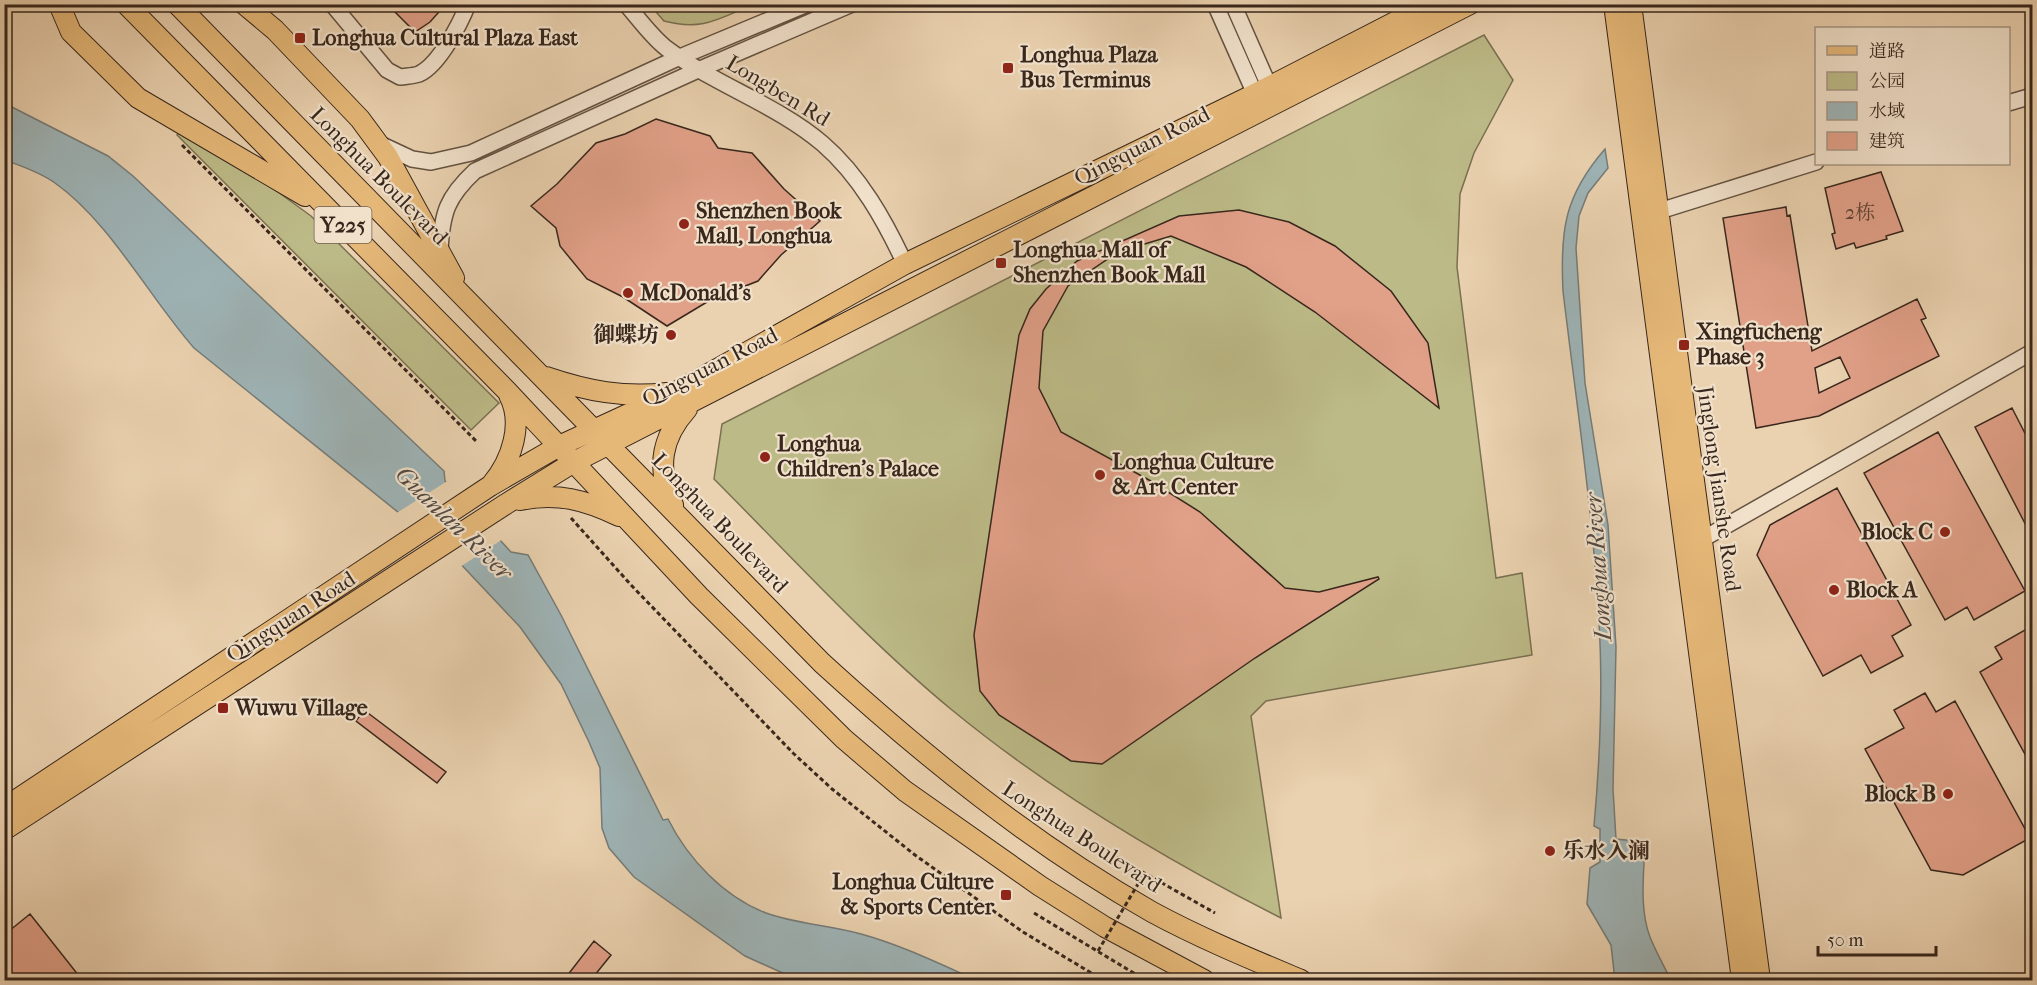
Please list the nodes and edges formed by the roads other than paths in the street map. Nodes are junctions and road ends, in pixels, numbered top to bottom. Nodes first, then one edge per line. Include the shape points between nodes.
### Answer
1 (59, 4) edge
2 (126, 4) edge
3 (177, 4) edge
4 (332, 4) edge
5 (468, 4) edge
6 (626, 4) edge
7 (807, 4) edge
8 (852, 4) edge
9 (1215, 4) edge
10 (1233, 4) edge
11 (1430, 4) edge
12 (1470, 4) edge
13 (1614, 4) edge
14 (1631, 4) edge
15 (255, 7) edge
16 (680, 57) junction
17 (698, 70) junction
18 (1262, 90) junction
19 (2032, 96) edge
20 (2010, 102) edge
21 (375, 141) junction
22 (1815, 162) edge
23 (325, 207) junction
24 (1650, 214) junction
25 (440, 250) junction
26 (905, 264) junction
27 (463, 295) junction
28 (2032, 351) edge
29 (542, 375) junction
30 (508, 392) junction
31 (684, 398) junction
32 (595, 429) junction
33 (559, 446) junction
34 (611, 446) junction
35 (574, 462) junction
36 (490, 486) junction
37 (506, 504) junction
38 (678, 516) junction
39 (628, 519) junction
40 (1701, 540) junction
41 (4, 808) edge
42 (4, 830) edge
43 (1202, 980) edge
44 (1301, 981) edge
45 (1742, 981) edge
46 (1760, 981) edge

1 - 23 main road via 71,32 138,98
2 - 23 main road, Y225
3 - 27 main road, Longhua Boulevard / Y225
4 - 5 street via 387,70 400,77 420,74 439,55 459,26
6 - 16 street, Longben Rd via 650,33
7 - 16 street
8 - 17 street
9 - 18 street
10 - 18 street
11 - 18 main road, Qingquan Road
12 - 31 main road, Qingquan Road
13 - 24 main road, Jinglong Jianshe Road
14 - 24 main road, Jinglong Jianshe Road
15 - 21 main road via 360,119
16 - 17 street, Longben Rd
16 - 21 street via 491,145 448,160 412,159
17 - 25 street via 475,171 447,205
17 - 26 street, Longben Rd via 822,143 861,186
18 - 26 main road, Qingquan Road
19 - 20 street
21 - 25 main road
22 - 24 street
23 - 30 main road, Y225
24 - 40 main road, Jinglong Jianshe Road
24 - 45 main road, Jinglong Jianshe Road
25 - 27 main road
26 - 31 main road, Qingquan Road
27 - 29 main road, Longhua Boulevard / Y225
28 - 40 street
29 - 31 main road via 600,393
29 - 32 main road, Longhua Boulevard / Y225
30 - 33 main road, Y225
30 - 36 main road via 516,415 514,439
31 - 32 main road, Qingquan Road
31 - 34 main road, Qingquan Road
31 - 38 main road via 662,452 666,484
32 - 33 main road, Qingquan Road
32 - 34 main road, Longhua Boulevard / Y225
33 - 35 main road, Y225
33 - 36 main road, Qingquan Road
34 - 35 main road, Qingquan Road
34 - 38 main road, Longhua Boulevard
35 - 37 main road, Qingquan Road
35 - 39 main road
36 - 41 main road, Qingquan Road
37 - 39 main road via 539,496 566,496
37 - 42 main road, Qingquan Road
38 - 44 main road, Longhua Boulevard via 822,663 934,763 987,804 1048,848 1155,913
39 - 43 main road via 795,692 905,791 1095,921
40 - 46 main road, Jinglong Jianshe Road

